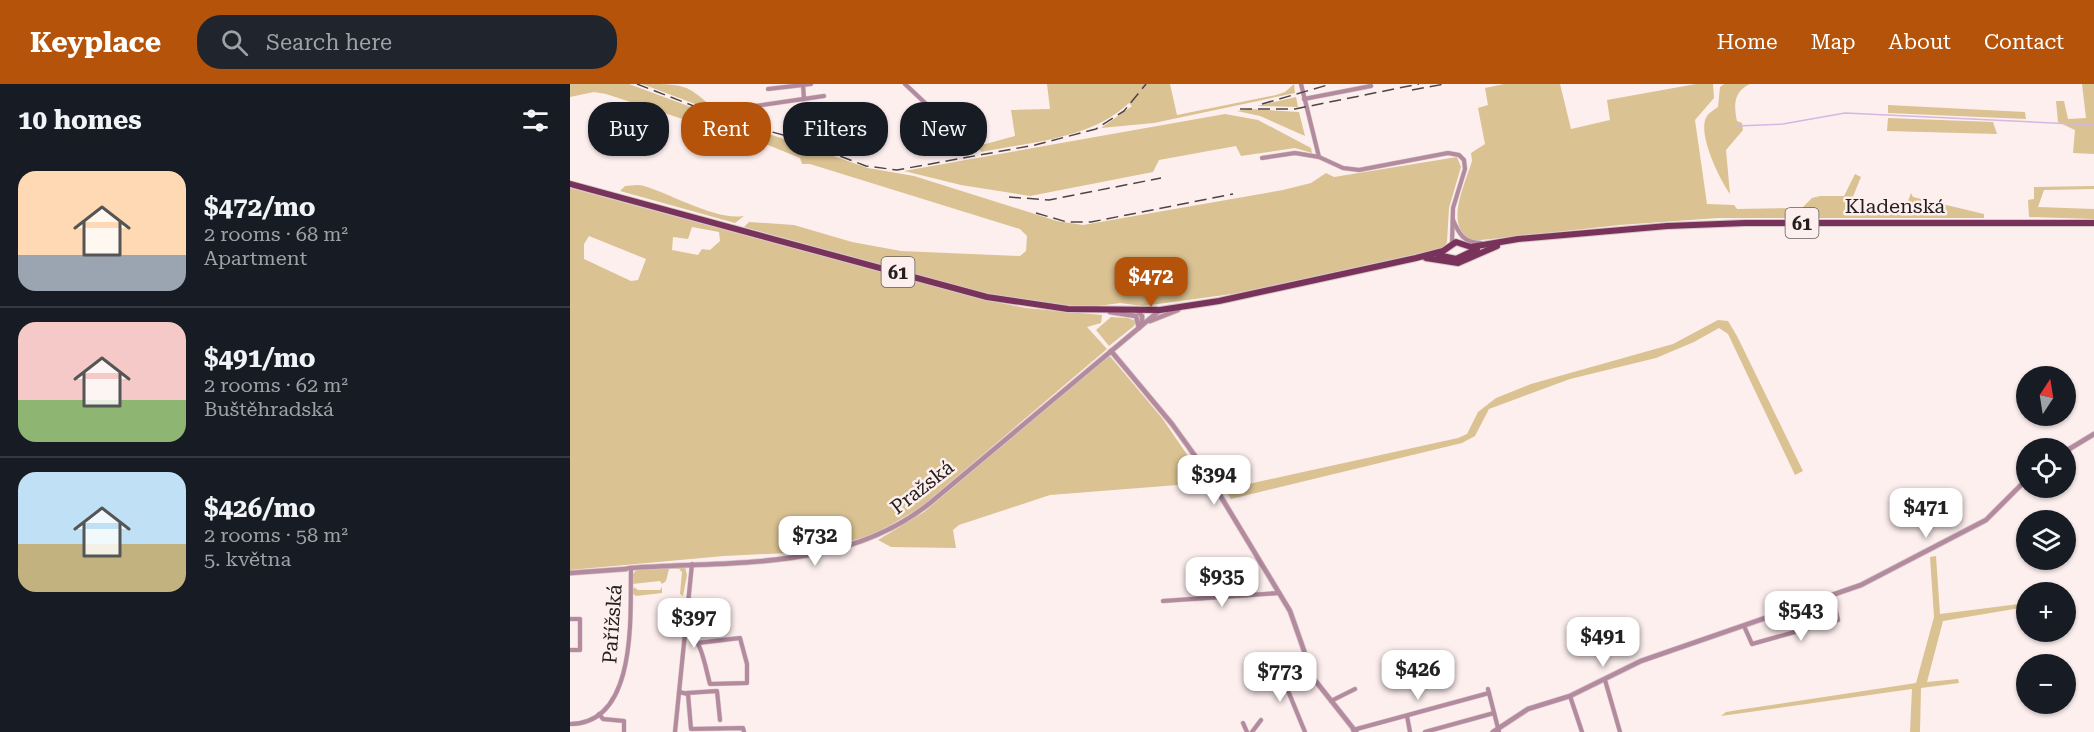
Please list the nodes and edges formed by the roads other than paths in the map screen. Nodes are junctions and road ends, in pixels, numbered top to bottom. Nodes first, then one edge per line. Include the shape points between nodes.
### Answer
1 (811, 84) edge
2 (907, 84) edge
3 (1301, 84) edge
4 (803, 85) edge
5 (1371, 86) dead end
6 (768, 89) dead end
7 (824, 96) dead end
8 (804, 99) junction
9 (1304, 99) junction
10 (926, 102) edge
11 (771, 104) edge
12 (1319, 157) junction
13 (1262, 158) dead end
14 (570, 184) edge
15 (1452, 218) junction
16 (2094, 223) edge
17 (1461, 244) junction
18 (1500, 244) junction
19 (1450, 246) junction
20 (1464, 254) junction
21 (1450, 256) junction
22 (1416, 258) junction
23 (1240, 296) junction
24 (1181, 304) junction
25 (1200, 305) junction
26 (1090, 310) junction
27 (1137, 310) junction
28 (1160, 310) junction
29 (1105, 311) junction
30 (1141, 326) junction
31 (1111, 351) junction
32 (2094, 434) edge
33 (2076, 445) edge
34 (2016, 490) edge
35 (692, 564) junction
36 (628, 568) junction
37 (570, 573) edge
38 (1280, 593) junction
39 (1832, 596) junction
40 (1163, 601) dead end
41 (1813, 602) junction
42 (570, 619) edge
43 (1821, 624) junction
44 (1744, 626) junction
45 (685, 630) junction
46 (698, 643) junction
47 (570, 650) edge
48 (1279, 669) dead end
49 (1282, 679) junction
50 (1605, 680) junction
51 (1259, 686) dead end
52 (1355, 689) dead end
53 (679, 692) junction
54 (687, 693) junction
55 (1570, 696) junction
56 (1330, 701) junction
57 (1494, 713) junction
58 (599, 714) junction
59 (1407, 716) junction
60 (720, 720) dead end
61 (1262, 720) dead end
62 (1243, 723) dead end
63 (570, 724) edge
64 (743, 730) edge
65 (1498, 730) edge
66 (1354, 731) edge
67 (624, 732) edge
68 (675, 732) edge
69 (1247, 732) edge
70 (1252, 732) edge
71 (1305, 732) edge
72 (1410, 732) edge
73 (1425, 732) edge
74 (1493, 732) edge
75 (1582, 732) edge
76 (1620, 732) edge

1 - 4 street
2 - 10 street
3 - 9 street
4 - 6 street
4 - 8 street
5 - 9 street
7 - 8 street
8 - 11 street
9 - 12 street
12 - 13 street via 1290,153
12 - 15 street via 1359,170 1448,153 1459,155 1465,168
14 - 26 main road, 61 via 987,297
15 - 17 street
15 - 18 street via 1459,234 1471,243
15 - 19 street
16 - 18 main road, Kladenská / 61 via 1745,223
17 - 18 main road, 61
17 - 19 main road, 61
17 - 20 main road
18 - 20 main road, 61
18 - 22 main road, 61 via 1458,263
19 - 21 main road
19 - 22 main road, 61
20 - 21 main road, 61 via 1459,259
21 - 22 main road, 61
22 - 23 main road, 61
23 - 24 main road, 61
23 - 25 main road, 61
24 - 27 main road, 61
24 - 28 street
25 - 28 main road, 61
25 - 30 street via 1167,313
26 - 27 main road, 61
26 - 29 main road, 61
27 - 28 main road, 61
27 - 29 main road, 61
27 - 30 street
28 - 30 street
29 - 30 street via 1134,315
30 - 31 street, Pražská
31 - 35 street, Pražská via 898,526 851,546 814,556
31 - 38 street via 1203,467
32 - 33 street
34 - 39 street via 1986,520
35 - 36 street, Pražská
35 - 45 street
36 - 37 street, Pražská
36 - 58 street, Pařížská via 630,636 626,667 619,686
38 - 40 street
38 - 56 street via 1309,668
39 - 41 street
39 - 43 street via 1839,618
41 - 43 street
41 - 44 street
42 - 47 street via 580,619 580,650
43 - 44 street via 1752,644
44 - 50 street via 1659,654
45 - 46 street
45 - 53 street
46 - 46 street via 740,638 747,682 710,684
48 - 49 street
49 - 51 street
49 - 71 street
50 - 55 street
50 - 76 street
52 - 56 street
53 - 54 street
53 - 68 street
54 - 60 street via 717,691
54 - 64 street via 691,729
55 - 65 street via 1532,707
55 - 75 street
56 - 66 street
57 - 59 street via 1488,692
57 - 65 street
57 - 73 street
58 - 63 street via 580,724
58 - 67 street via 603,719 624,721
59 - 66 street
59 - 72 street
61 - 70 street
62 - 69 street
65 - 74 street

